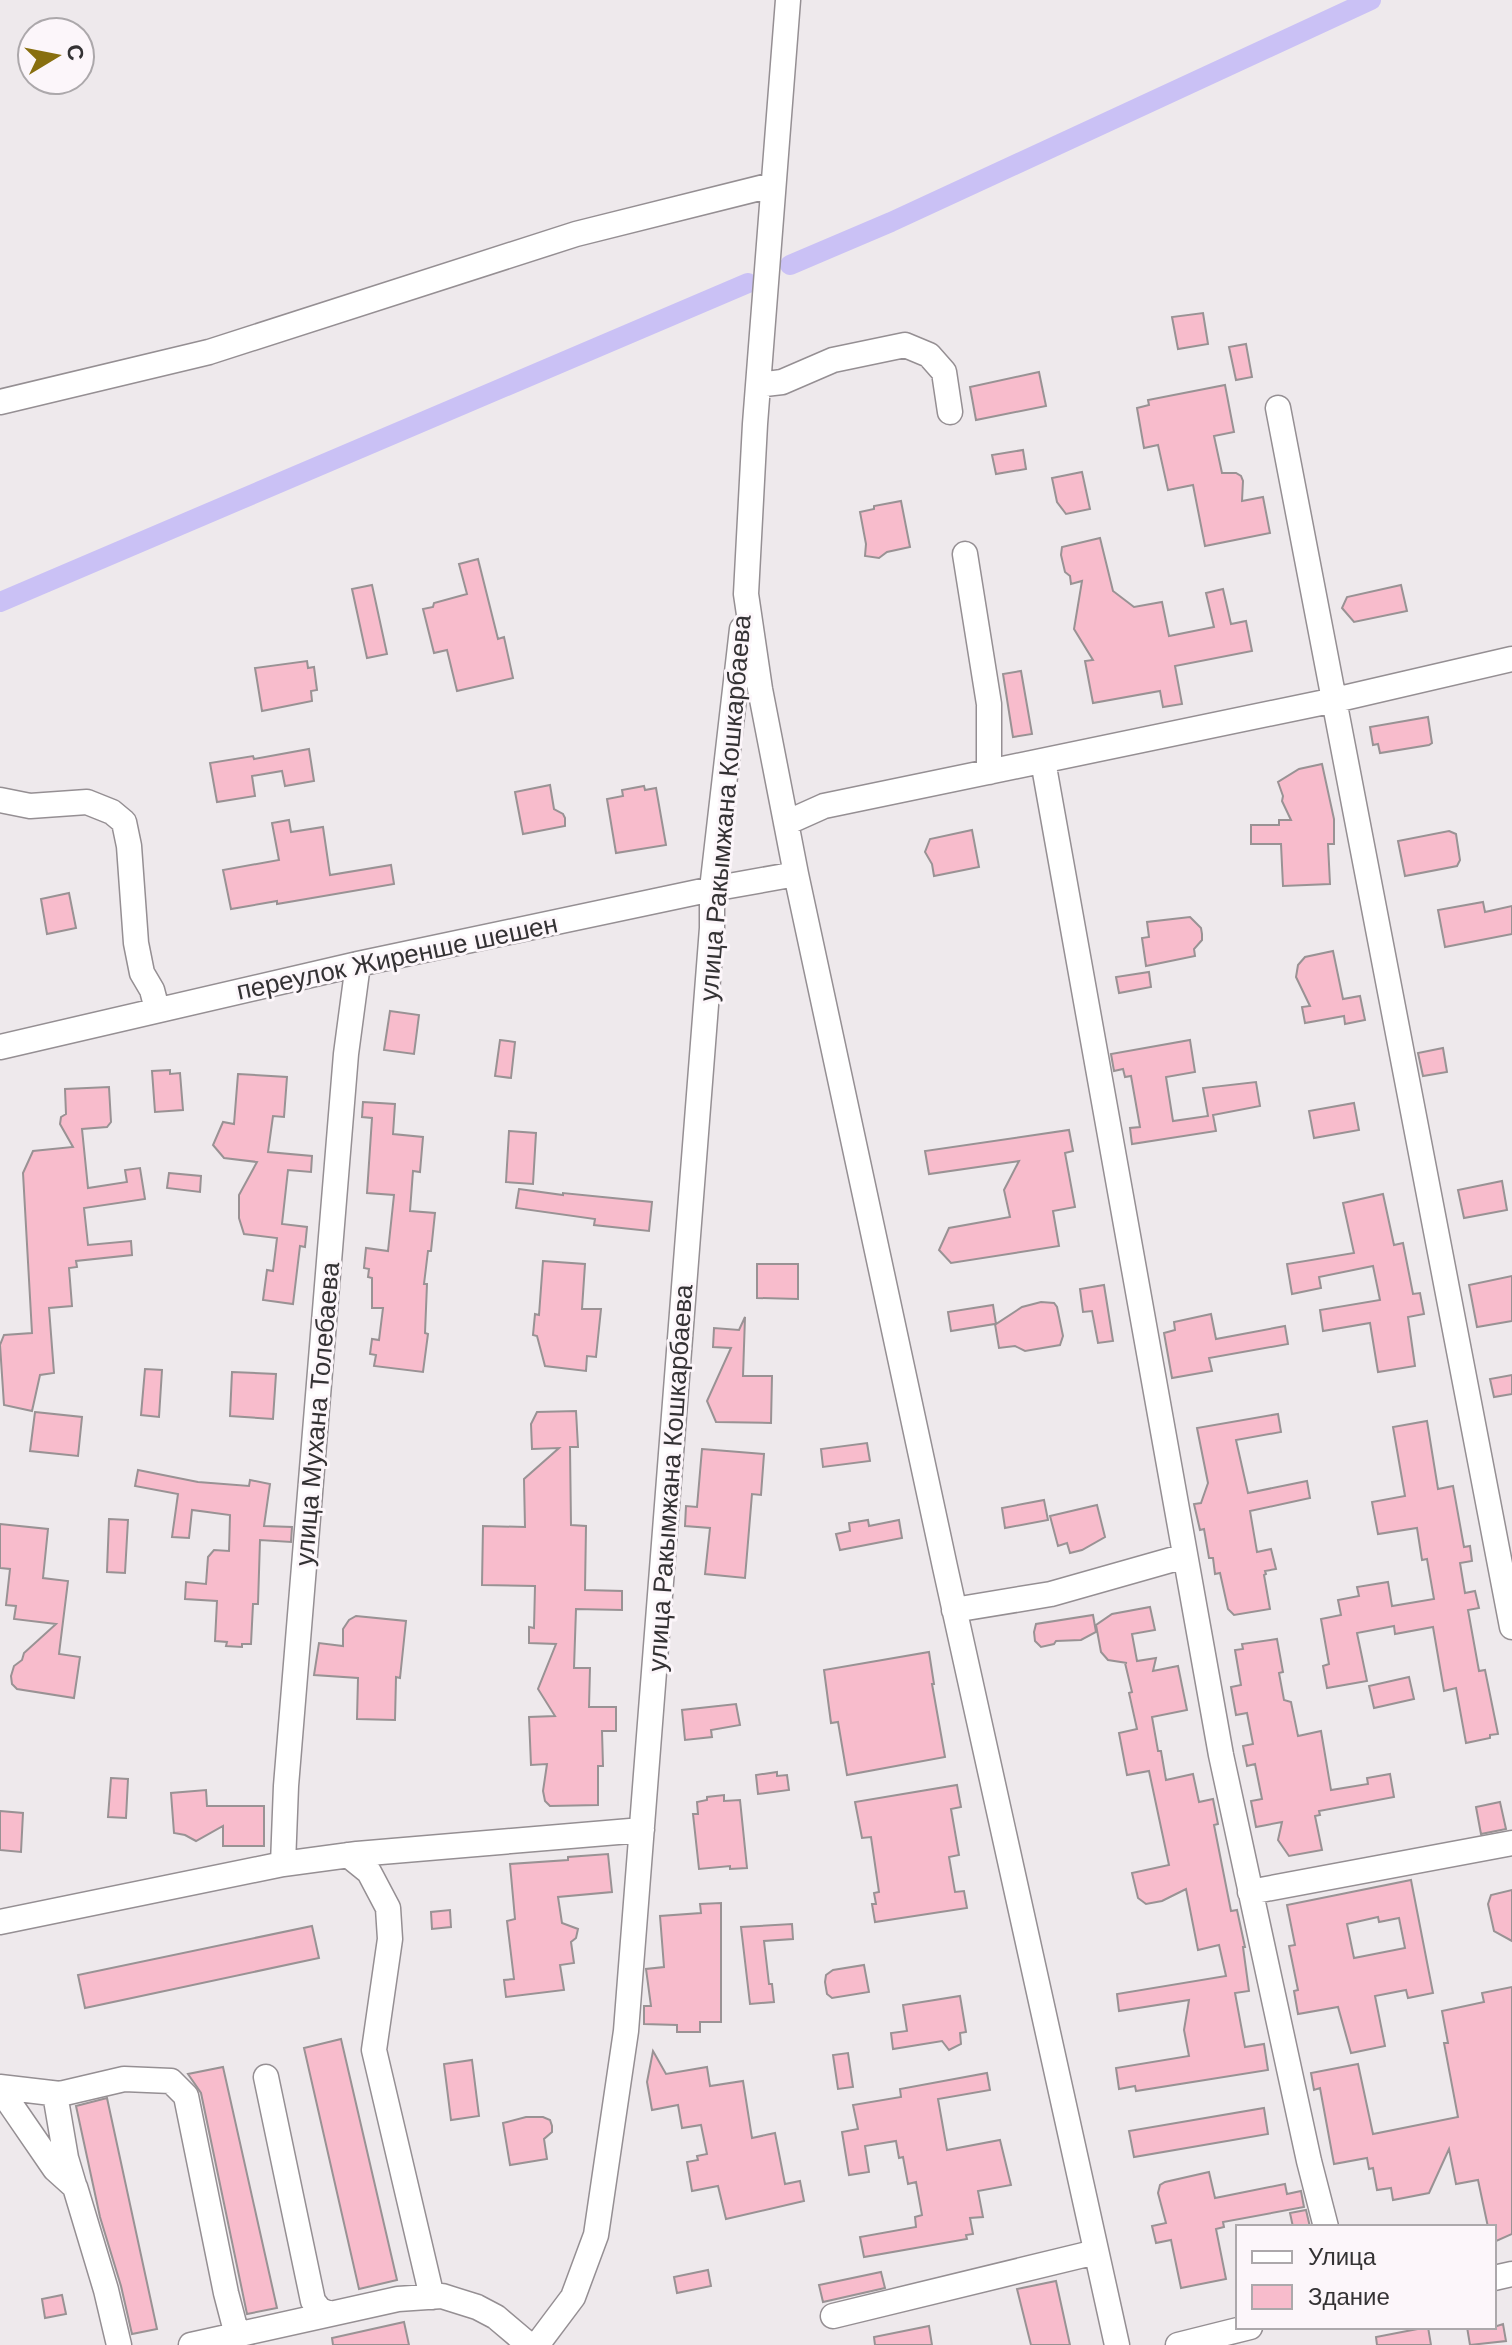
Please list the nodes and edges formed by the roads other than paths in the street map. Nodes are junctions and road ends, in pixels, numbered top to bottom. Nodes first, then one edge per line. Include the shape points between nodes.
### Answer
1 (788, 0) edge
2 (772, 185) junction
3 (758, 385) junction
4 (0, 402) edge
5 (1278, 408) dead end
6 (950, 412) dead end
7 (965, 554) dead end
8 (746, 594) junction
9 (1512, 659) edge
10 (1335, 700) junction
11 (1043, 761) junction
12 (989, 772) junction
13 (0, 800) edge
14 (786, 823) junction
15 (796, 874) junction
16 (712, 889) junction
17 (358, 964) junction
18 (157, 1009) junction
19 (0, 1047) edge
20 (1185, 1556) junction
21 (954, 1610) junction
22 (1512, 1627) edge
23 (642, 1830) junction
24 (1512, 1843) edge
25 (348, 1855) junction
26 (283, 1864) junction
27 (1250, 1892) junction
28 (0, 1922) edge
29 (266, 2077) dead end
30 (0, 2088) edge
31 (55, 2094) junction
32 (75, 2187) junction
33 (1325, 2225) edge
34 (1096, 2252) junction
35 (432, 2297) junction
36 (330, 2314) junction
37 (833, 2316) dead end
38 (1242, 2329) edge
39 (237, 2335) junction
40 (119, 2345) edge
41 (191, 2345) edge
42 (529, 2345) edge
43 (537, 2345) edge
44 (1117, 2345) edge
45 (1178, 2345) edge

1 - 2 street
2 - 3 street
2 - 4 street via 576,234 209,352
3 - 6 street via 782,382 833,360 905,345 929,355 944,372
3 - 8 street
5 - 10 street
7 - 12 street via 989,704
8 - 14 street
8 - 16 street, улица Ракымжана Кошкарбаева
9 - 10 street
10 - 11 street
10 - 22 street
11 - 12 street
11 - 20 street
12 - 14 street via 824,806
13 - 18 street via 30,806 87,802 124,822 136,943
14 - 15 street
15 - 16 street, переулок Жиренше шешен
15 - 21 street
16 - 17 street, переулок Жиренше шешен
16 - 23 street, улица Ракымжана Кошкарбаева
17 - 18 street, переулок Жиренше шешен
17 - 26 street, улица Мухана Толебаева via 346,1054
18 - 19 street, переулок Жиренше шешен
20 - 21 street via 1051,1594
20 - 27 street
21 - 34 street
23 - 25 street
23 - 43 street, улица Ракымжана Кошкарбаева via 626,2031 596,2235 573,2297
24 - 27 street
25 - 26 street
25 - 35 street via 369,1872 388,1908 390,1939 374,2050
26 - 28 street
27 - 33 street
29 - 36 street via 313,2301
30 - 31 street
30 - 32 street via 55,2169
31 - 32 street
31 - 39 street via 124,2079 171,2081 186,2096
32 - 40 street
34 - 37 street
34 - 44 street
35 - 36 street
35 - 42 street via 477,2307
36 - 39 street
38 - 45 street
39 - 41 street

